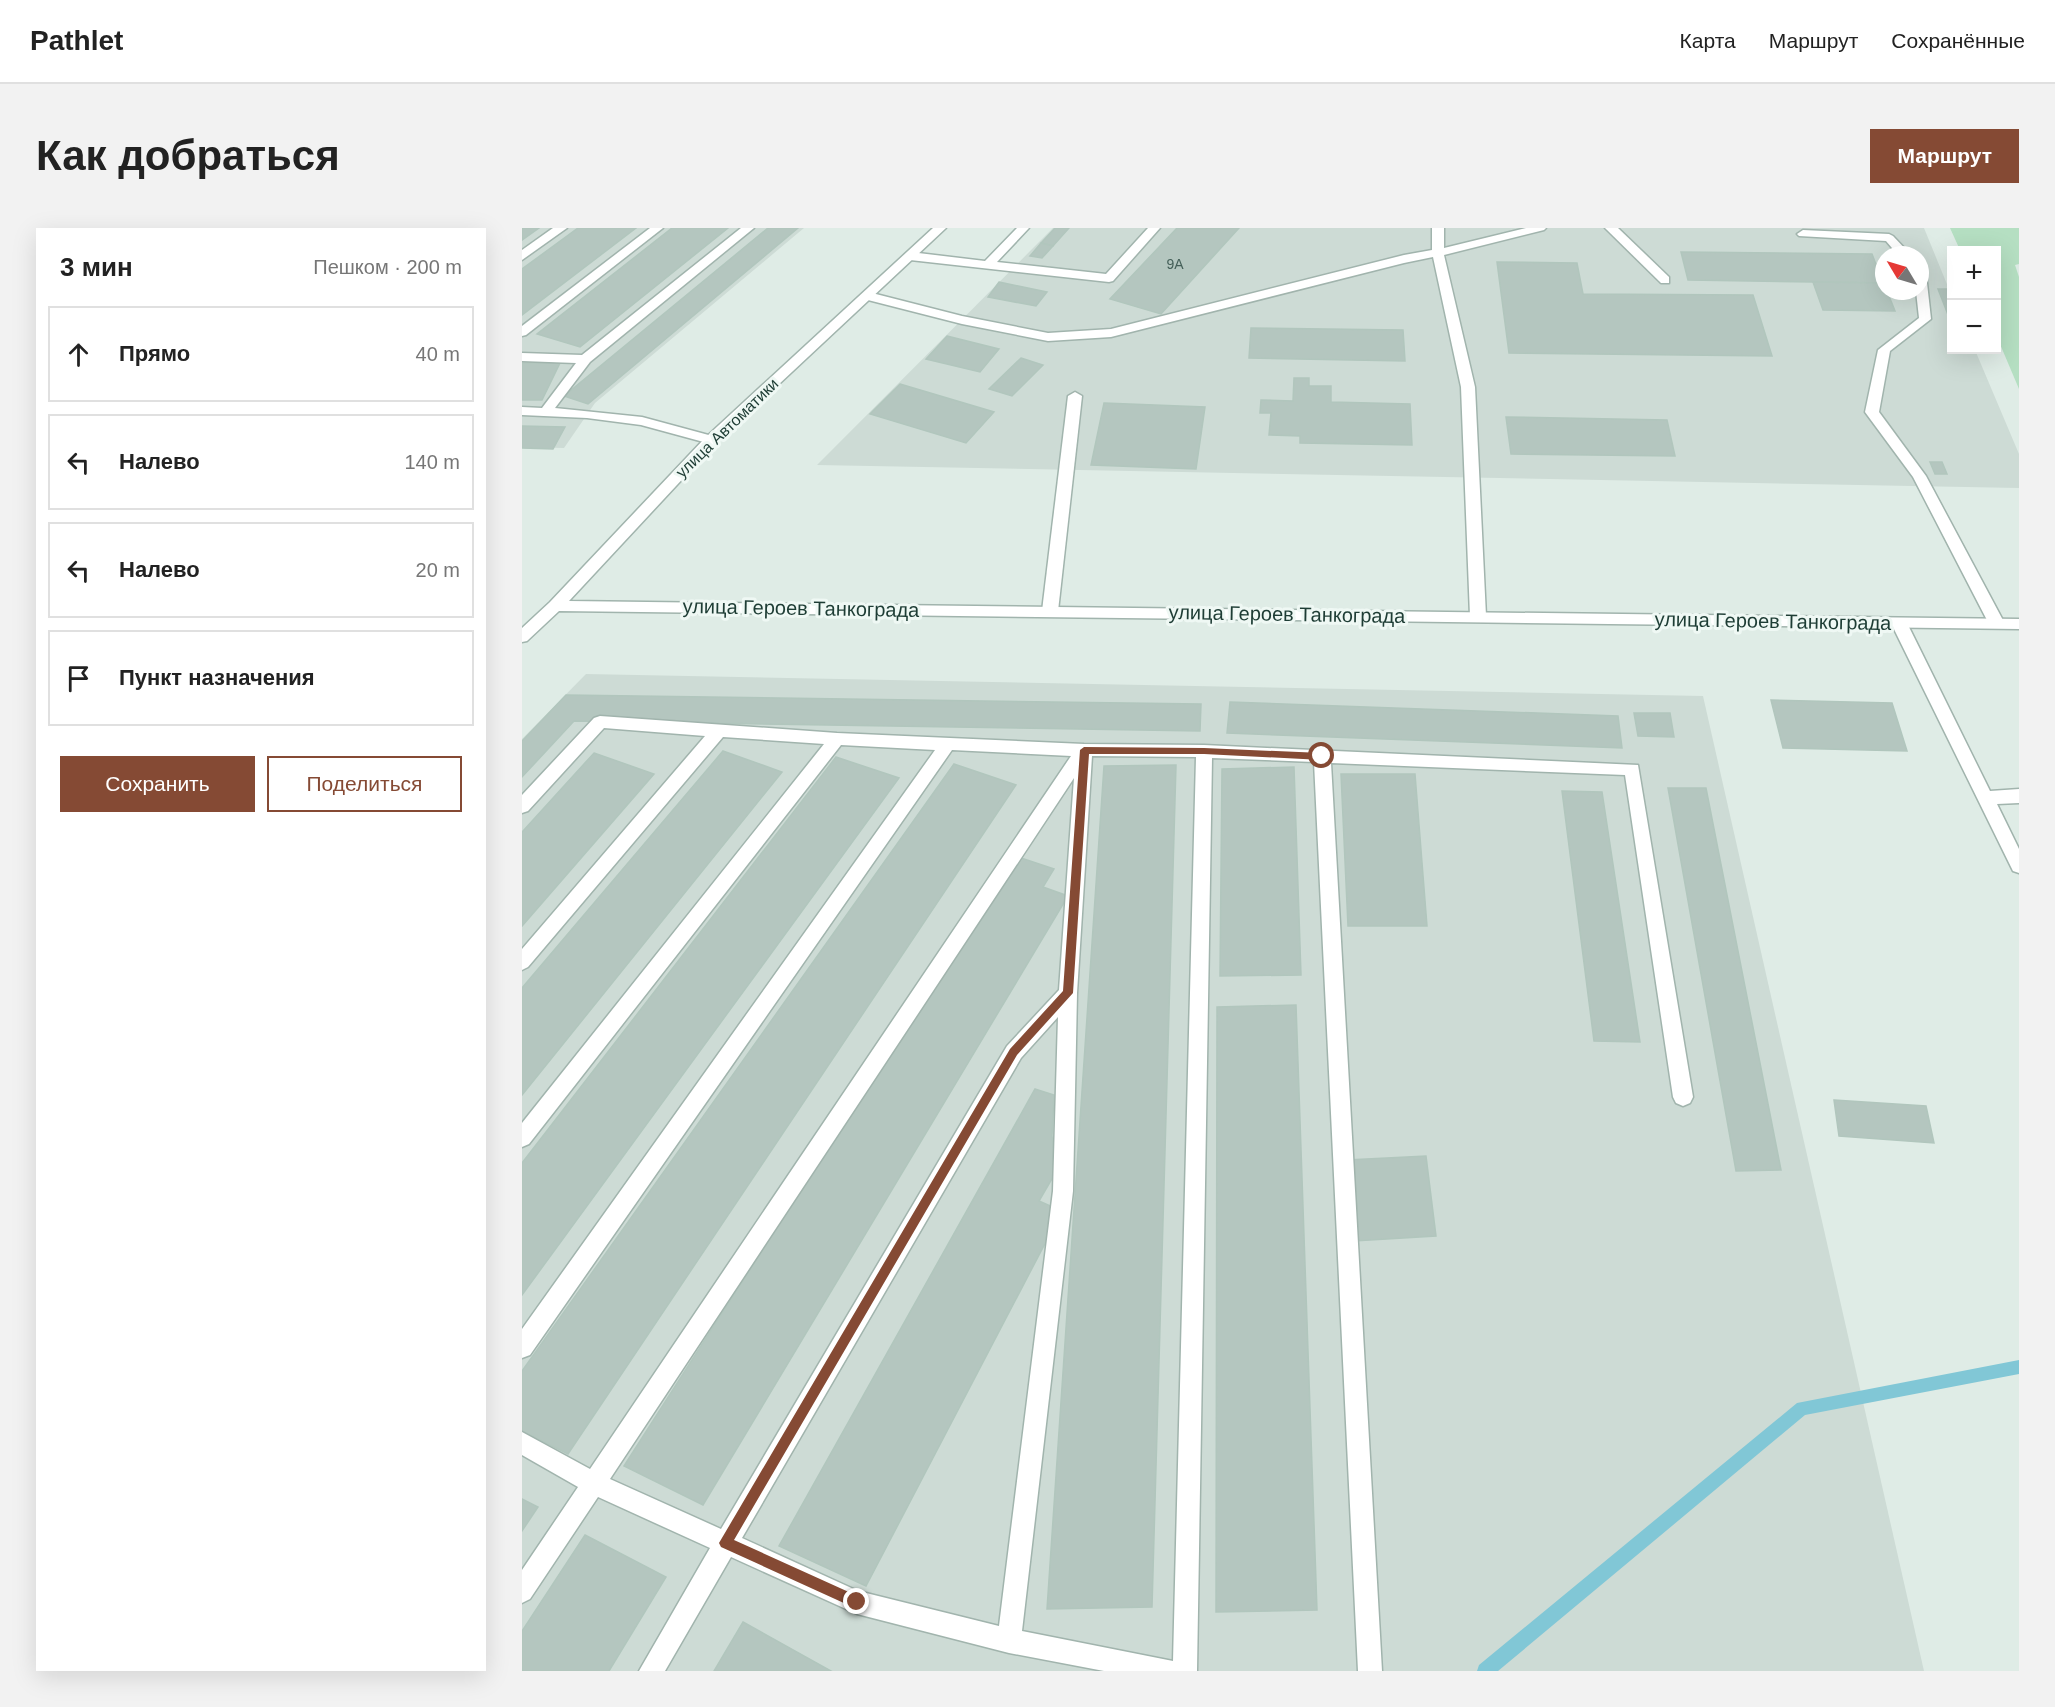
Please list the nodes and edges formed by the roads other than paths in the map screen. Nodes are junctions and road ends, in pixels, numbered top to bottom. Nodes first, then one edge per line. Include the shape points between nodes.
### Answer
1 (561, 228) edge
2 (657, 228) edge
3 (748, 228) edge
4 (940, 228) edge
5 (1023, 228) edge
6 (1154, 228) edge
7 (1438, 228) edge
8 (1540, 228) edge
9 (1611, 228) edge
10 (1803, 234) dead end
11 (1897, 246) edge
12 (1438, 254) junction
13 (522, 256) edge
14 (910, 256) junction
15 (989, 264) junction
16 (1665, 280) dead end
17 (868, 296) junction
18 (1923, 300) edge
19 (522, 332) edge
20 (522, 357) edge
21 (585, 359) junction
22 (1075, 396) dead end
23 (522, 411) edge
24 (546, 412) junction
25 (711, 440) junction
26 (555, 606) junction
27 (1050, 611) junction
28 (1478, 616) junction
29 (1899, 623) junction
30 (1997, 624) junction
31 (2019, 624) edge
32 (522, 637) edge
33 (719, 730) junction
34 (837, 739) junction
35 (948, 743) junction
36 (1084, 750) junction
37 (1204, 751) junction
38 (1322, 756) junction
39 (2019, 796) edge
40 (1986, 798) junction
41 (522, 806) edge
42 (2019, 866) edge
43 (522, 962) edge
44 (1068, 993) junction
45 (1683, 1097) dead end
46 (522, 1138) edge
47 (522, 1347) edge
48 (522, 1443) edge
49 (593, 1483) junction
50 (726, 1543) junction
51 (522, 1591) edge
52 (1009, 1641) junction
53 (651, 1671) edge
54 (1168, 1671) edge
55 (1185, 1671) edge
56 (1370, 1671) edge

1 - 13 street
2 - 19 street
3 - 21 street
4 - 14 street, улица Автоматики
5 - 15 street
6 - 15 street via 1109,278
7 - 12 street
8 - 12 street
9 - 16 street
10 - 11 street via 1889,238
12 - 17 street via 1404,259 1111,333 1048,338
12 - 28 street via 1468,387
14 - 15 street
14 - 17 street, улица Автоматики
17 - 25 street, улица Автоматики
18 - 30 street via 1925,319 1884,350 1872,412 1919,476
20 - 21 street
21 - 24 street
22 - 27 street
23 - 24 street
24 - 25 street via 642,421
25 - 26 street, улица Автоматики
26 - 27 street, улица Героев Танкограда
26 - 32 street, улица Автоматики
27 - 28 street, улица Героев Танкограда
28 - 29 street, улица Героев Танкограда
29 - 30 street, улица Героев Танкограда
29 - 40 street
30 - 31 street, улица Героев Танкограда
33 - 34 street
33 - 41 street via 600,722
33 - 43 street
34 - 35 street
34 - 46 street
35 - 36 street
35 - 47 street
36 - 37 street
36 - 44 street
36 - 49 street
37 - 38 street
37 - 55 street
38 - 45 street via 1632,769
38 - 56 street
39 - 40 street
40 - 42 street
44 - 50 street via 1014,1052
44 - 52 street via 1063,1191
48 - 49 street
49 - 50 street
49 - 51 street
50 - 52 street via 857,1602
50 - 53 street
52 - 54 street

